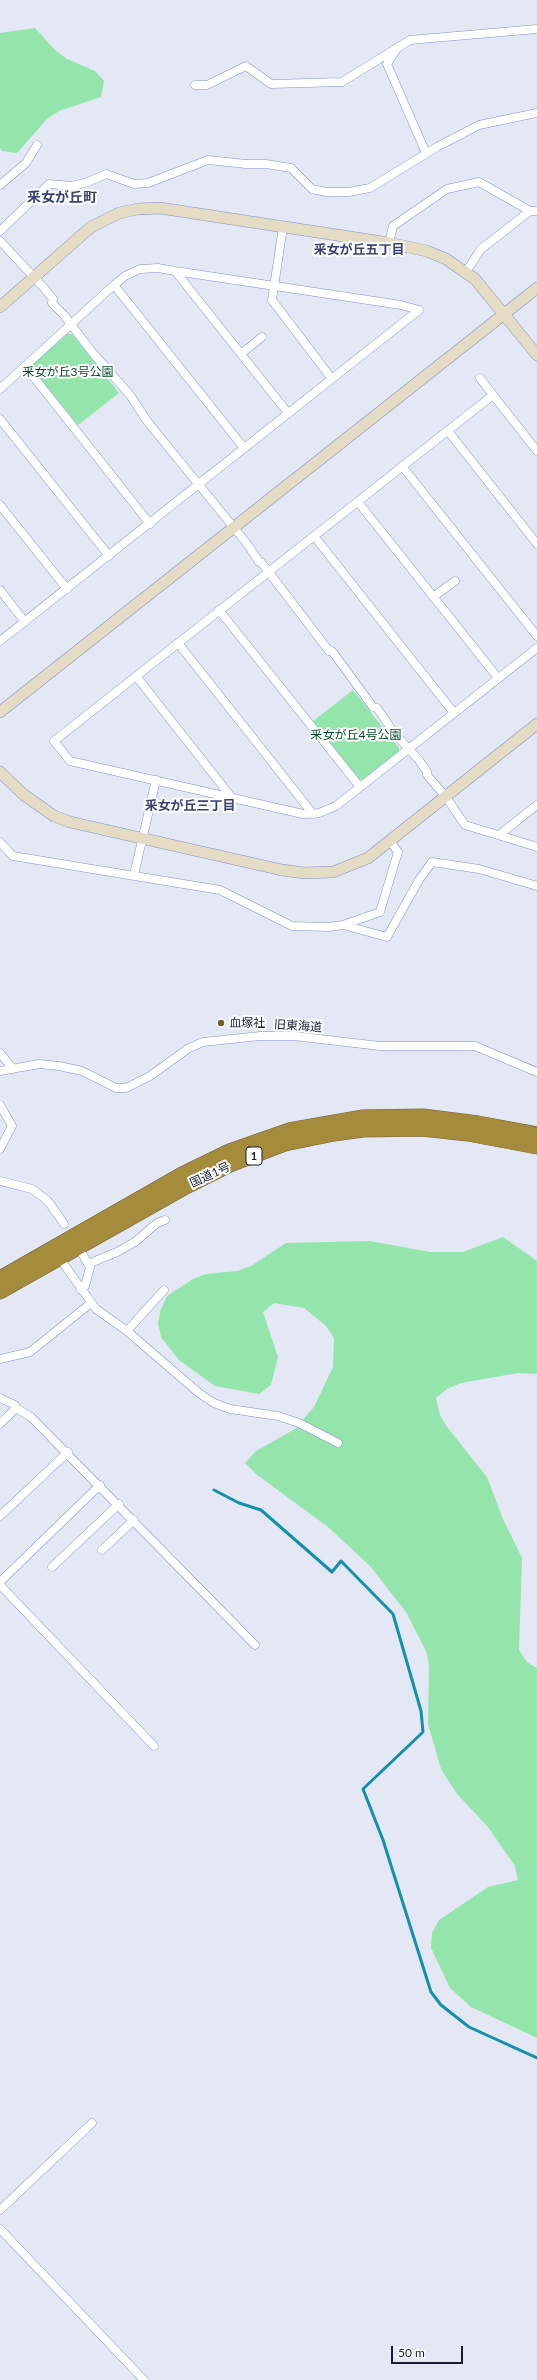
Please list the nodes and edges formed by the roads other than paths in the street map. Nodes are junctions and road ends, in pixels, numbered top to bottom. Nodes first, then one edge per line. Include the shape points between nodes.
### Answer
1 (537, 29) edge
2 (398, 47) junction
3 (195, 85) dead end
4 (537, 113) edge
5 (37, 146) dead end
6 (426, 153) junction
7 (0, 185) edge
8 (533, 211) edge
9 (283, 227) junction
10 (0, 232) edge
11 (0, 241) edge
12 (389, 243) junction
13 (175, 271) junction
14 (466, 272) junction
15 (32, 277) junction
16 (114, 284) junction
17 (273, 286) junction
18 (537, 288) edge
19 (0, 307) edge
20 (505, 314) junction
21 (72, 324) junction
22 (262, 337) dead end
23 (241, 354) junction
24 (537, 355) edge
25 (25, 366) junction
26 (480, 378) dead end
27 (332, 379) junction
28 (0, 389) edge
29 (493, 395) junction
30 (288, 413) junction
31 (0, 419) edge
32 (448, 431) junction
33 (244, 448) junction
34 (537, 451) edge
35 (402, 466) junction
36 (199, 485) junction
37 (358, 502) junction
38 (0, 505) edge
39 (150, 524) junction
40 (234, 528) junction
41 (314, 536) junction
42 (537, 544) edge
43 (108, 556) junction
44 (269, 572) junction
45 (454, 581) dead end
46 (67, 589) junction
47 (0, 590) edge
48 (433, 597) junction
49 (219, 610) junction
50 (25, 622) junction
51 (537, 636) edge
52 (0, 642) edge
53 (178, 643) junction
54 (537, 648) edge
55 (136, 676) junction
56 (498, 678) junction
57 (0, 712) edge
58 (454, 713) junction
59 (537, 724) edge
60 (408, 749) junction
61 (0, 772) edge
62 (156, 780) junction
63 (360, 787) junction
64 (446, 797) junction
65 (232, 798) junction
66 (537, 805) edge
67 (313, 814) junction
68 (499, 835) junction
69 (142, 840) junction
70 (390, 841) junction
71 (0, 842) edge
72 (537, 847) edge
73 (3, 852) edge
74 (134, 875) junction
75 (537, 886) edge
76 (343, 925) junction
77 (0, 1054) edge
78 (13, 1069) junction
79 (0, 1071) edge
80 (537, 1072) edge
81 (0, 1105) edge
82 (537, 1134) edge
83 (537, 1147) edge
84 (0, 1149) edge
85 (0, 1181) edge
86 (165, 1220) dead end
87 (64, 1224) dead end
88 (57, 1254) junction
89 (83, 1255) dead end
90 (88, 1264) junction
91 (0, 1278) edge
92 (81, 1290) junction
93 (164, 1290) dead end
94 (0, 1292) edge
95 (90, 1303) junction
96 (127, 1332) junction
97 (0, 1359) edge
98 (0, 1398) edge
99 (16, 1408) junction
100 (0, 1424) edge
101 (338, 1443) dead end
102 (68, 1452) junction
103 (100, 1485) junction
104 (119, 1504) junction
105 (0, 1516) edge
106 (134, 1520) junction
107 (102, 1550) dead end
108 (52, 1567) dead end
109 (0, 1583) edge
110 (255, 1645) dead end
111 (154, 1746) dead end
112 (92, 2123) dead end
113 (0, 2210) edge
114 (0, 2229) edge
115 (144, 2380) edge

1 - 2 street via 410,40
2 - 3 street via 342,82 271,84 246,66 207,85
2 - 6 street via 387,64
4 - 6 street via 479,125
5 - 7 street via 26,163
6 - 10 street via 370,188 350,192 312,189 291,168 208,160 148,183 134,184 106,174 72,186 49,184
8 - 12 street via 479,182 448,190 393,226
8 - 14 street via 481,250
9 - 12 street
9 - 15 street via 160,208 128,211 111,216 91,227
9 - 17 street
11 - 15 street
12 - 14 street via 427,251
13 - 16 street via 158,268 140,269
13 - 17 street
13 - 23 street
14 - 20 street via 484,288
15 - 19 street
15 - 21 street via 44,288 53,299 52,303
16 - 21 street
16 - 33 street
17 - 27 street via 272,300
17 - 27 street via 419,310
18 - 20 street
20 - 24 street
20 - 40 street
21 - 25 street
21 - 36 street
22 - 23 street
23 - 30 street
25 - 28 street
25 - 39 street
26 - 29 street
27 - 30 street
29 - 32 street
29 - 34 street
30 - 33 street
31 - 43 street
32 - 35 street
32 - 42 street
33 - 36 street
35 - 37 street
35 - 51 street
36 - 39 street
36 - 40 street
37 - 41 street
37 - 48 street
38 - 46 street
39 - 43 street
40 - 44 street
40 - 57 street
41 - 44 street
41 - 58 street
43 - 46 street
44 - 49 street
44 - 60 street
45 - 48 street
46 - 50 street
47 - 50 street
48 - 56 street
49 - 53 street
49 - 63 street
50 - 52 street
53 - 55 street
53 - 67 street
54 - 56 street
55 - 62 street via 54,741 70,761
55 - 65 street
56 - 58 street
58 - 60 street
59 - 64 street
60 - 63 street
60 - 64 street
61 - 69 street via 24,795 54,816 89,828
62 - 65 street
62 - 69 street
63 - 67 street via 336,806
64 - 68 street via 465,825
64 - 70 street
65 - 67 street
66 - 68 street
68 - 72 street
69 - 70 street via 282,870 312,873 345,869 368,858
69 - 74 street
70 - 76 street via 398,852 380,912
71 - 73 street
73 - 74 street via 13,856
74 - 76 street via 220,890 292,926
75 - 76 street via 479,869 432,862 387,937
77 - 78 street
78 - 79 street, 旧東海道
78 - 80 street, 旧東海道 via 39,1064 59,1066 82,1071 116,1088 126,1088 150,1076 189,1048 203,1042 260,1036 294,1036 380,1046 475,1046
81 - 84 street via 12,1126
82 - 88 highway, 国道1号 / 1 via 423,1116 363,1117 289,1130 229,1151 182,1174
83 - 88 highway, 国道1号 / 1 via 468,1134 422,1129 363,1130 307,1139 258,1154 209,1175
85 - 87 street via 32,1189 48,1201
86 - 90 street via 117,1252
88 - 91 highway, 国道1号 / 1
88 - 92 street
88 - 94 highway, 国道1号 / 1
89 - 90 street
90 - 92 street via 90,1267 85,1286
92 - 95 street
93 - 96 street
95 - 96 street
95 - 97 street via 30,1352
96 - 101 street via 214,1402 230,1409 278,1416 299,1423
98 - 99 street via 15,1405
99 - 100 street
99 - 102 street via 31,1417
102 - 103 street
102 - 105 street
103 - 104 street
103 - 109 street
104 - 106 street
104 - 108 street
106 - 107 street
106 - 110 street
109 - 111 street
112 - 113 street
114 - 115 street

